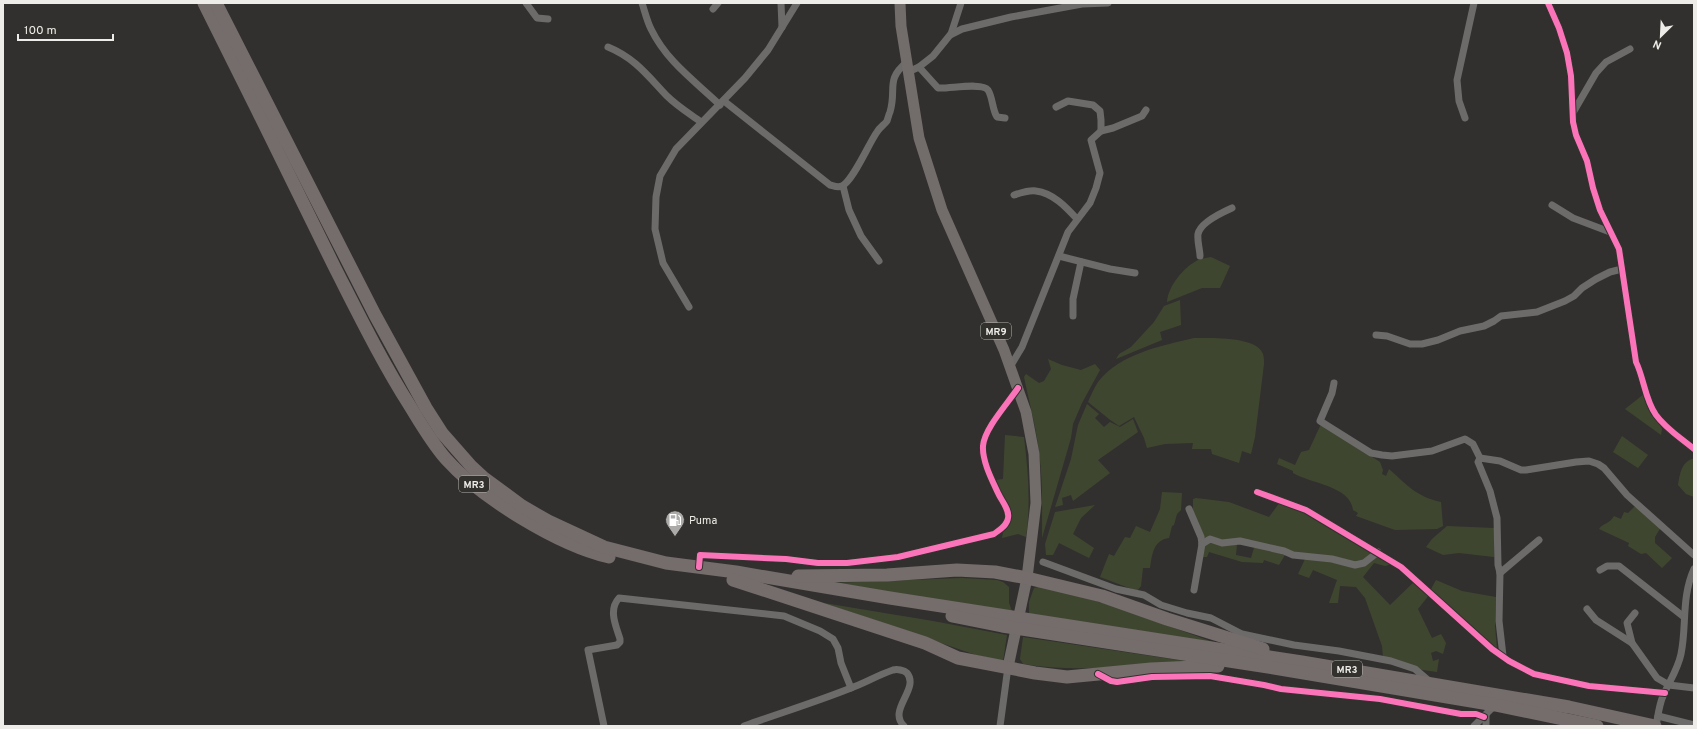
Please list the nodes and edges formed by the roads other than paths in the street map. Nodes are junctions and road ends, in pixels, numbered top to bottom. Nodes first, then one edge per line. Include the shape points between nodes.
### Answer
1 (204, 3) edge
2 (216, 3) edge
3 (526, 3) edge
4 (642, 3) edge
5 (781, 3) edge
6 (797, 3) edge
7 (900, 3) edge
8 (961, 3) edge
9 (1108, 3) edge
10 (1474, 3) edge
11 (1548, 3) edge
12 (548, 19) dead end
13 (782, 27) junction
14 (951, 34) junction
15 (608, 47) dead end
16 (1630, 50) dead end
17 (908, 67) junction
18 (919, 67) junction
19 (722, 103) junction
20 (1056, 107) dead end
21 (1146, 110) dead end
22 (1574, 111) junction
23 (1005, 118) dead end
24 (1465, 118) dead end
25 (702, 122) junction
26 (1101, 131) junction
27 (843, 186) junction
28 (1014, 195) dead end
29 (1552, 205) dead end
30 (1232, 208) dead end
31 (1077, 219) junction
32 (1610, 232) junction
33 (1059, 256) junction
34 (1200, 256) dead end
35 (880, 261) dead end
36 (1081, 262) junction
37 (1622, 269) junction
38 (1135, 273) dead end
39 (689, 307) dead end
40 (1073, 316) dead end
41 (1376, 335) dead end
42 (1010, 368) junction
43 (1334, 384) dead end
44 (1018, 388) junction
45 (1694, 449) edge
46 (1480, 458) junction
47 (1257, 492) dead end
48 (1189, 508) dead end
49 (1539, 540) dead end
50 (1202, 544) junction
51 (1378, 552) junction
52 (1694, 555) edge
53 (735, 557) junction
54 (1043, 562) dead end
55 (699, 567) junction
56 (1694, 569) edge
57 (1600, 570) dead end
58 (1500, 573) junction
59 (734, 576) junction
60 (1027, 578) junction
61 (1194, 590) dead end
62 (1587, 609) dead end
63 (1635, 613) dead end
64 (1684, 617) junction
65 (1035, 626) junction
66 (1632, 643) junction
67 (1503, 656) junction
68 (1302, 662) junction
69 (1008, 667) junction
70 (1274, 668) junction
71 (1098, 674) junction
72 (1432, 684) junction
73 (1669, 685) junction
74 (851, 688) junction
75 (1694, 688) edge
76 (1665, 692) junction
77 (1495, 705) junction
78 (1485, 716) junction
79 (1656, 723) edge
80 (1694, 725) edge
81 (604, 726) edge
82 (744, 726) edge
83 (904, 726) edge
84 (1000, 726) edge
85 (1474, 726) edge
86 (1486, 726) edge
87 (1597, 726) edge

1 - 59 highway, MR3 via 361,319 393,378 447,459 496,502 569,543 601,555 664,570
2 - 55 highway, MR3 via 375,315 410,381 442,433 484,478 522,506 548,521 604,547 666,563
3 - 12 street via 537,18
4 - 19 street via 651,30 667,54 681,71
5 - 13 street
6 - 13 street
7 - 17 main road, MR9
8 - 14 street
9 - 14 street via 1082,4 1011,17
10 - 24 street via 1457,80
11 - 22 street via 1567,53
13 - 19 street via 768,50
14 - 18 street
15 - 25 street via 628,56 668,97
16 - 22 street via 1606,62 1596,73
17 - 18 street
17 - 27 street via 898,69 894,76 892,105 887,121 879,129
17 - 42 main road, MR9 via 919,138 942,210
18 - 23 street via 938,88 983,87 988,90 997,117
19 - 25 street
19 - 27 street via 830,185
20 - 26 street via 1068,101 1093,105 1100,111
21 - 26 street via 1142,116
22 - 32 street via 1576,135 1587,161 1600,210
25 - 39 street via 676,149 660,176 656,196 655,229 663,263
26 - 31 street via 1090,140 1100,174 1090,202
27 - 35 street via 849,210 861,236
28 - 31 street via 1035,190 1050,195 1066,206
29 - 32 street via 1574,218
30 - 34 street via 1220,213 1200,230
31 - 33 street via 1068,232
32 - 37 street via 1619,250
33 - 36 street
33 - 42 street via 1022,347
36 - 38 street
36 - 40 street via 1074,291
37 - 41 street via 1596,279 1565,301 1537,312 1501,316 1484,326 1430,342 1410,344
37 - 45 street via 1636,362 1641,379 1656,414 1671,431
42 - 44 main road, MR9
43 - 46 street via 1320,421 1371,453 1392,456 1413,454 1432,451 1465,439 1473,444
44 - 53 street via 986,435 983,446 998,494 1008,512 1005,525 994,534 898,557 847,563
44 - 60 main road, MR9 via 1026,412 1034,454 1036,503
46 - 52 street via 1500,461 1521,470 1576,462 1589,461 1598,464 1627,495
46 - 58 street via 1478,462 1490,491 1497,518
47 - 51 street via 1306,510
48 - 50 street
49 - 58 street
50 - 51 street via 1210,538 1222,543 1240,541 1293,555 1332,559 1355,565 1364,563
50 - 61 street
51 - 67 street via 1401,567 1474,634
53 - 55 street via 700,555
53 - 59 street
54 - 72 street via 1116,589 1144,595 1161,605 1211,618 1242,634 1391,661 1415,669
55 - 59 highway, MR3
56 - 64 street
57 - 64 street via 1613,565 1620,567
58 - 67 street via 1499,621
59 - 60 highway via 887,575 958,570 995,572
59 - 65 highway, MR3
59 - 69 highway via 807,605 918,640 958,658
60 - 68 highway via 1102,596
60 - 69 main road, MR9
62 - 66 street via 1596,620
63 - 66 street via 1627,623
64 - 73 street via 1682,653
65 - 68 highway, MR3
65 - 70 highway, MR3
66 - 73 street via 1652,674
67 - 76 street via 1534,674 1553,679 1589,686
68 - 72 highway, MR3
69 - 71 highway via 1067,677
69 - 84 street
70 - 71 highway via 1213,665
70 - 77 highway, MR3
71 - 78 street via 1117,682 1152,677 1210,676 1281,689 1380,700
72 - 79 highway, MR3
73 - 75 street
73 - 76 street
74 - 81 street via 833,639 784,616 618,598 612,618 620,642 617,645 588,650
74 - 82 street
74 - 83 street via 895,669 905,671 910,683 898,714 899,721
76 - 79 street
77 - 78 street
77 - 87 highway, MR3
78 - 85 street
78 - 86 street
79 - 80 street

